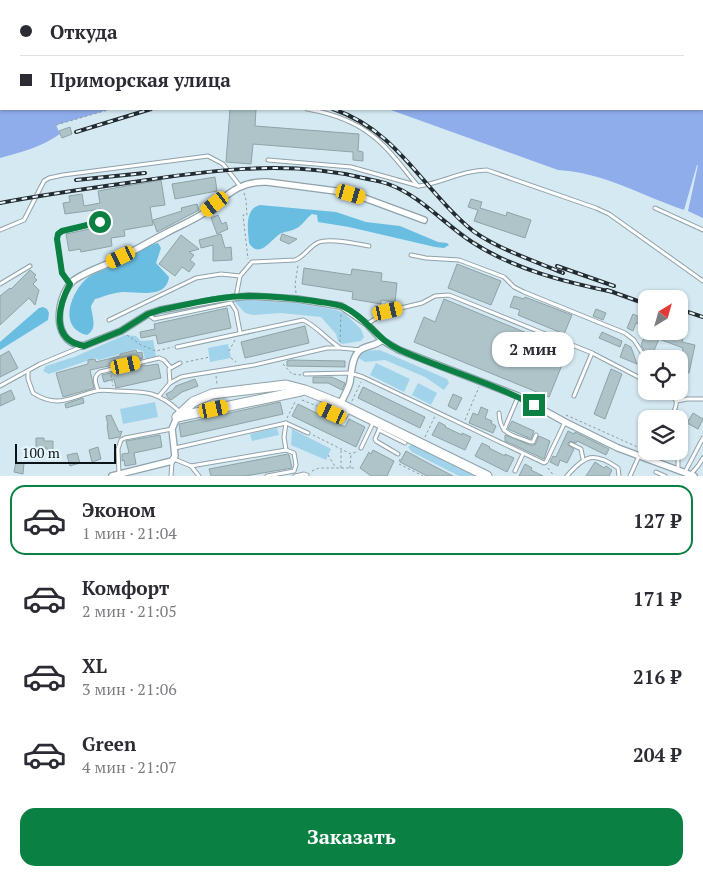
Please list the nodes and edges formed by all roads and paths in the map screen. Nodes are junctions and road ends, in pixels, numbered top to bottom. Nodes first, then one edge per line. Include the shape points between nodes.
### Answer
1 (107, 110) edge
2 (310, 110) edge
3 (56, 125) dead end
4 (268, 160) dead end
5 (240, 186) junction
6 (418, 186) junction
7 (246, 200) dead end
8 (655, 208) dead end
9 (424, 220) dead end
10 (100, 222) dead end
11 (0, 230) edge
12 (703, 230) edge
13 (369, 246) dead end
14 (411, 255) dead end
15 (300, 258) junction
16 (248, 265) junction
17 (30, 266) dead end
18 (240, 276) junction
19 (703, 281) edge
20 (0, 284) edge
21 (70, 284) junction
22 (236, 297) junction
23 (297, 299) junction
24 (341, 306) junction
25 (148, 314) junction
26 (109, 320) dead end
27 (367, 324) junction
28 (121, 331) junction
29 (239, 333) junction
30 (382, 340) junction
31 (84, 346) junction
32 (177, 346) joint
33 (340, 348) junction
34 (229, 350) dead end
35 (361, 350) junction
36 (640, 350) edge
37 (592, 353) junction
38 (210, 357) dead end
39 (231, 358) dead end
40 (280, 359) junction
41 (180, 363) joint
42 (242, 366) junction
43 (170, 367) junction
44 (110, 369) junction
45 (28, 371) junction
46 (215, 371) junction
47 (351, 373) junction
48 (305, 374) joint
49 (363, 377) junction
50 (638, 377) edge
51 (481, 381) junction
52 (170, 383) junction
53 (0, 386) edge
54 (98, 390) junction
55 (305, 390) junction
56 (114, 391) junction
57 (219, 392) junction
58 (159, 396) junction
59 (354, 396) dead end
60 (518, 396) junction
61 (574, 396) dead end
62 (703, 399) edge
63 (677, 401) joint
64 (345, 406) junction
65 (322, 409) joint
66 (675, 410) edge
67 (499, 412) dead end
68 (437, 413) junction
69 (289, 414) dead end
70 (179, 415) junction
71 (464, 421) dead end
72 (564, 422) junction
73 (286, 423) junction
74 (378, 425) junction
75 (172, 429) junction
76 (428, 431) dead end
77 (504, 431) junction
78 (308, 433) joint
79 (536, 435) dead end
80 (703, 438) edge
81 (405, 443) dead end
82 (571, 444) dead end
83 (174, 448) junction
84 (361, 448) joint
85 (341, 449) junction
86 (286, 450) junction
87 (404, 452) dead end
88 (351, 454) junction
89 (398, 454) dead end
90 (523, 454) junction
91 (328, 456) dead end
92 (638, 456) edge
93 (638, 458) edge
94 (703, 458) edge
95 (173, 460) junction
96 (584, 460) junction
97 (650, 460) edge
98 (678, 460) edge
99 (546, 462) junction
100 (190, 466) junction
101 (336, 468) junction
102 (341, 468) junction
103 (350, 468) junction
104 (356, 468) dead end
105 (515, 471) dead end
106 (656, 472) dead end
107 (119, 474) junction
108 (687, 474) edge
109 (307, 475) edge
110 (112, 476) edge
111 (171, 476) edge
112 (199, 476) edge
113 (267, 476) edge
114 (295, 476) edge
115 (423, 476) edge
116 (487, 476) edge
117 (554, 476) edge
118 (567, 476) edge
119 (619, 476) edge
120 (630, 476) edge
121 (665, 476) edge

1 - 3 path
2 - 6 lane via 364,129 376,138
4 - 6 lane via 351,167
5 - 9 street via 266,182 338,190
5 - 11 lane via 223,164 208,156 63,175 44,181 24,220
5 - 21 street via 202,214
6 - 19 lane via 486,170 609,214
7 - 16 path via 247,215 243,215
8 - 12 lane
10 - 21 lane via 58,234 62,273
13 - 15 lane via 321,241
14 - 36 lane via 459,260 504,277 524,292 625,333
15 - 16 lane
15 - 23 path via 294,285
16 - 18 lane
17 - 20 lane
18 - 22 lane
18 - 26 lane via 220,274 196,278
21 - 31 street via 62,299 61,327 68,340
22 - 23 street
22 - 25 street
23 - 24 street
24 - 27 street
24 - 33 path
25 - 28 street
25 - 29 lane via 154,318 231,303 236,311
27 - 30 street
27 - 37 lane via 388,311 422,303 435,296 449,295
28 - 31 street
28 - 32 path via 156,351
29 - 32 lane
29 - 33 lane via 303,320
29 - 34 path
30 - 35 street
30 - 51 street via 399,350
31 - 45 lane
33 - 35 lane
33 - 40 lane
35 - 47 street via 354,358
37 - 50 lane
37 - 61 lane
38 - 41 path
39 - 42 path
40 - 42 lane
40 - 48 path via 292,374
41 - 43 lane
42 - 46 lane
43 - 44 lane via 159,358
43 - 52 lane
44 - 54 lane via 96,375
44 - 56 path
45 - 53 lane
45 - 54 lane via 33,393 54,401
46 - 52 lane via 181,377
46 - 57 path
47 - 48 lane
47 - 49 lane
47 - 64 street
49 - 59 path
49 - 68 lane
51 - 60 street
51 - 71 path
52 - 58 lane
54 - 56 lane
55 - 57 main road via 279,385
55 - 64 main road
55 - 70 main road
56 - 58 lane via 144,391
57 - 70 main road via 201,398
58 - 70 lane
60 - 72 street
60 - 77 lane
62 - 63 lane
63 - 66 lane
64 - 65 lane via 344,418
64 - 74 main road
65 - 69 path via 299,398
67 - 77 lane via 500,426
68 - 76 path
68 - 90 lane
70 - 75 street
72 - 92 street
72 - 99 lane
73 - 78 lane
73 - 83 lane
73 - 86 lane
74 - 81 lane
74 - 84 lane
74 - 89 lane via 376,441
74 - 116 main road
75 - 83 street
75 - 107 lane via 121,440
77 - 79 lane via 530,442
78 - 85 path
80 - 108 lane
82 - 96 lane via 581,449
83 - 95 street
84 - 88 path
85 - 88 path
85 - 102 path
86 - 100 lane
86 - 113 lane via 294,453 296,470
87 - 115 path via 399,464
88 - 103 path
90 - 99 lane
90 - 105 lane
91 - 101 path
93 - 120 lane
94 - 108 lane
95 - 100 lane
95 - 107 street
95 - 111 lane
96 - 118 lane
96 - 119 lane via 593,456 611,463 618,468
97 - 108 street
98 - 108 lane
99 - 117 path
100 - 112 lane
101 - 102 path
101 - 109 path via 319,468
102 - 103 path
103 - 104 path
106 - 121 lane
107 - 110 street
109 - 114 lane

